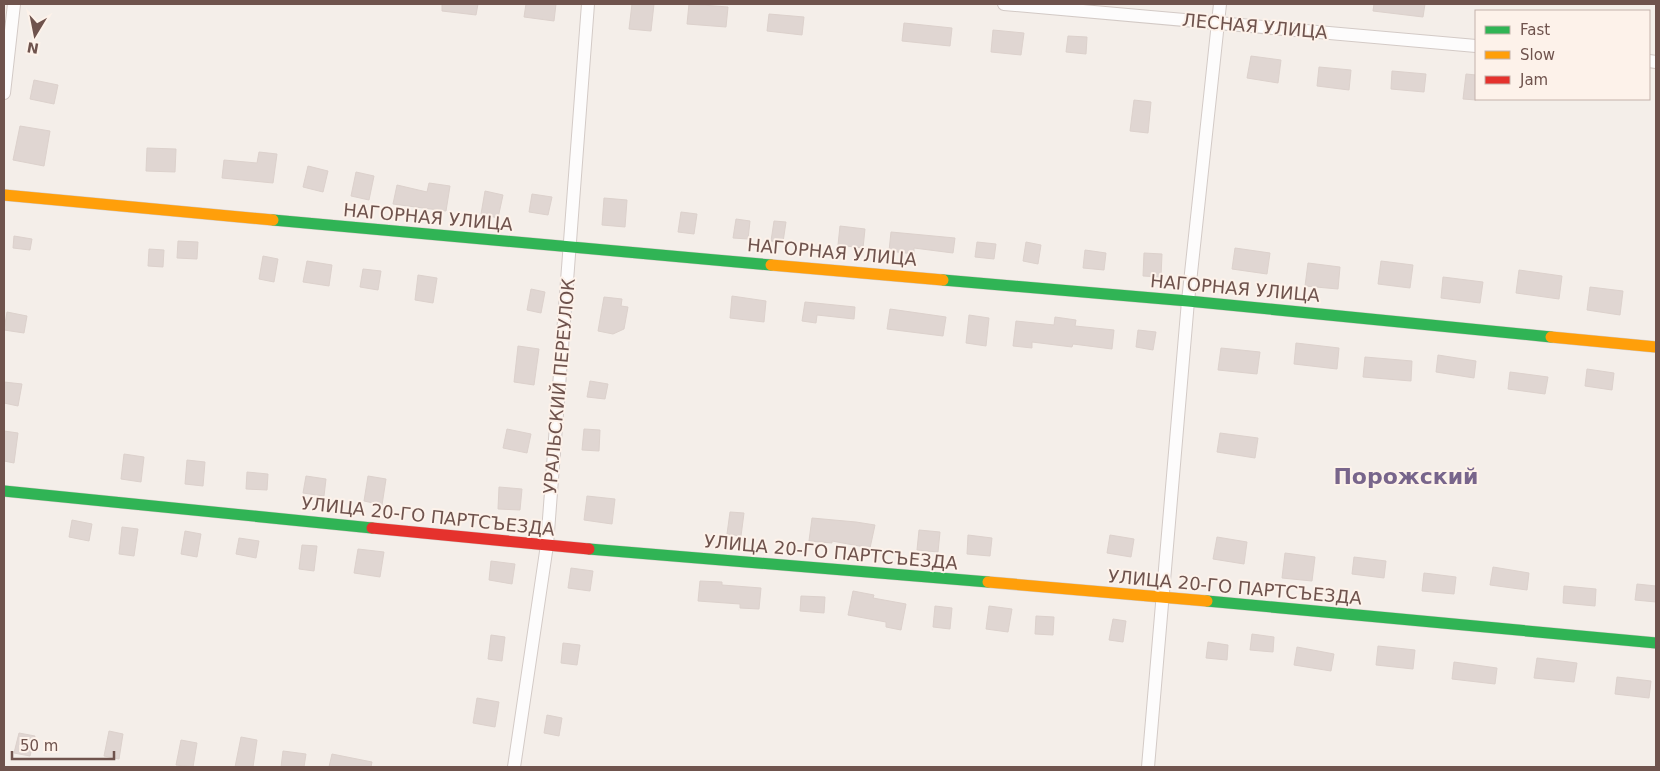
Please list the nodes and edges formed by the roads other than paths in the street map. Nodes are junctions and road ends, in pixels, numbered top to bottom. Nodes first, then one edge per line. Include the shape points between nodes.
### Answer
1 (14, 4) edge
2 (588, 4) edge
3 (1004, 4) edge
4 (1220, 4) edge
5 (1218, 23) junction
6 (1475, 46) edge
7 (4, 93) edge
8 (4, 195) edge
9 (570, 248) junction
10 (1188, 301) junction
11 (1656, 347) edge
12 (4, 491) edge
13 (547, 545) junction
14 (1163, 597) junction
15 (1656, 643) edge
16 (514, 767) edge
17 (1148, 767) edge

1 - 7 street
2 - 9 street, УРАЛЬСКИЙ ПЕРЕУЛОК
3 - 5 street, ЛЕСНАЯ УЛИЦА
4 - 5 street
5 - 6 street, ЛЕСНАЯ УЛИЦА
5 - 10 street
8 - 9 street, НАГОРНАЯ УЛИЦА
9 - 10 street, НАГОРНАЯ УЛИЦА
9 - 13 street, УРАЛЬСКИЙ ПЕРЕУЛОК
10 - 11 street, НАГОРНАЯ УЛИЦА
10 - 14 street
12 - 13 street, УЛИЦА 20-ГО ПАРТСЪЕЗДА
13 - 14 street, УЛИЦА 20-ГО ПАРТСЪЕЗДА
13 - 16 street, УРАЛЬСКИЙ ПЕРЕУЛОК
14 - 15 street, УЛИЦА 20-ГО ПАРТСЪЕЗДА
14 - 17 street

